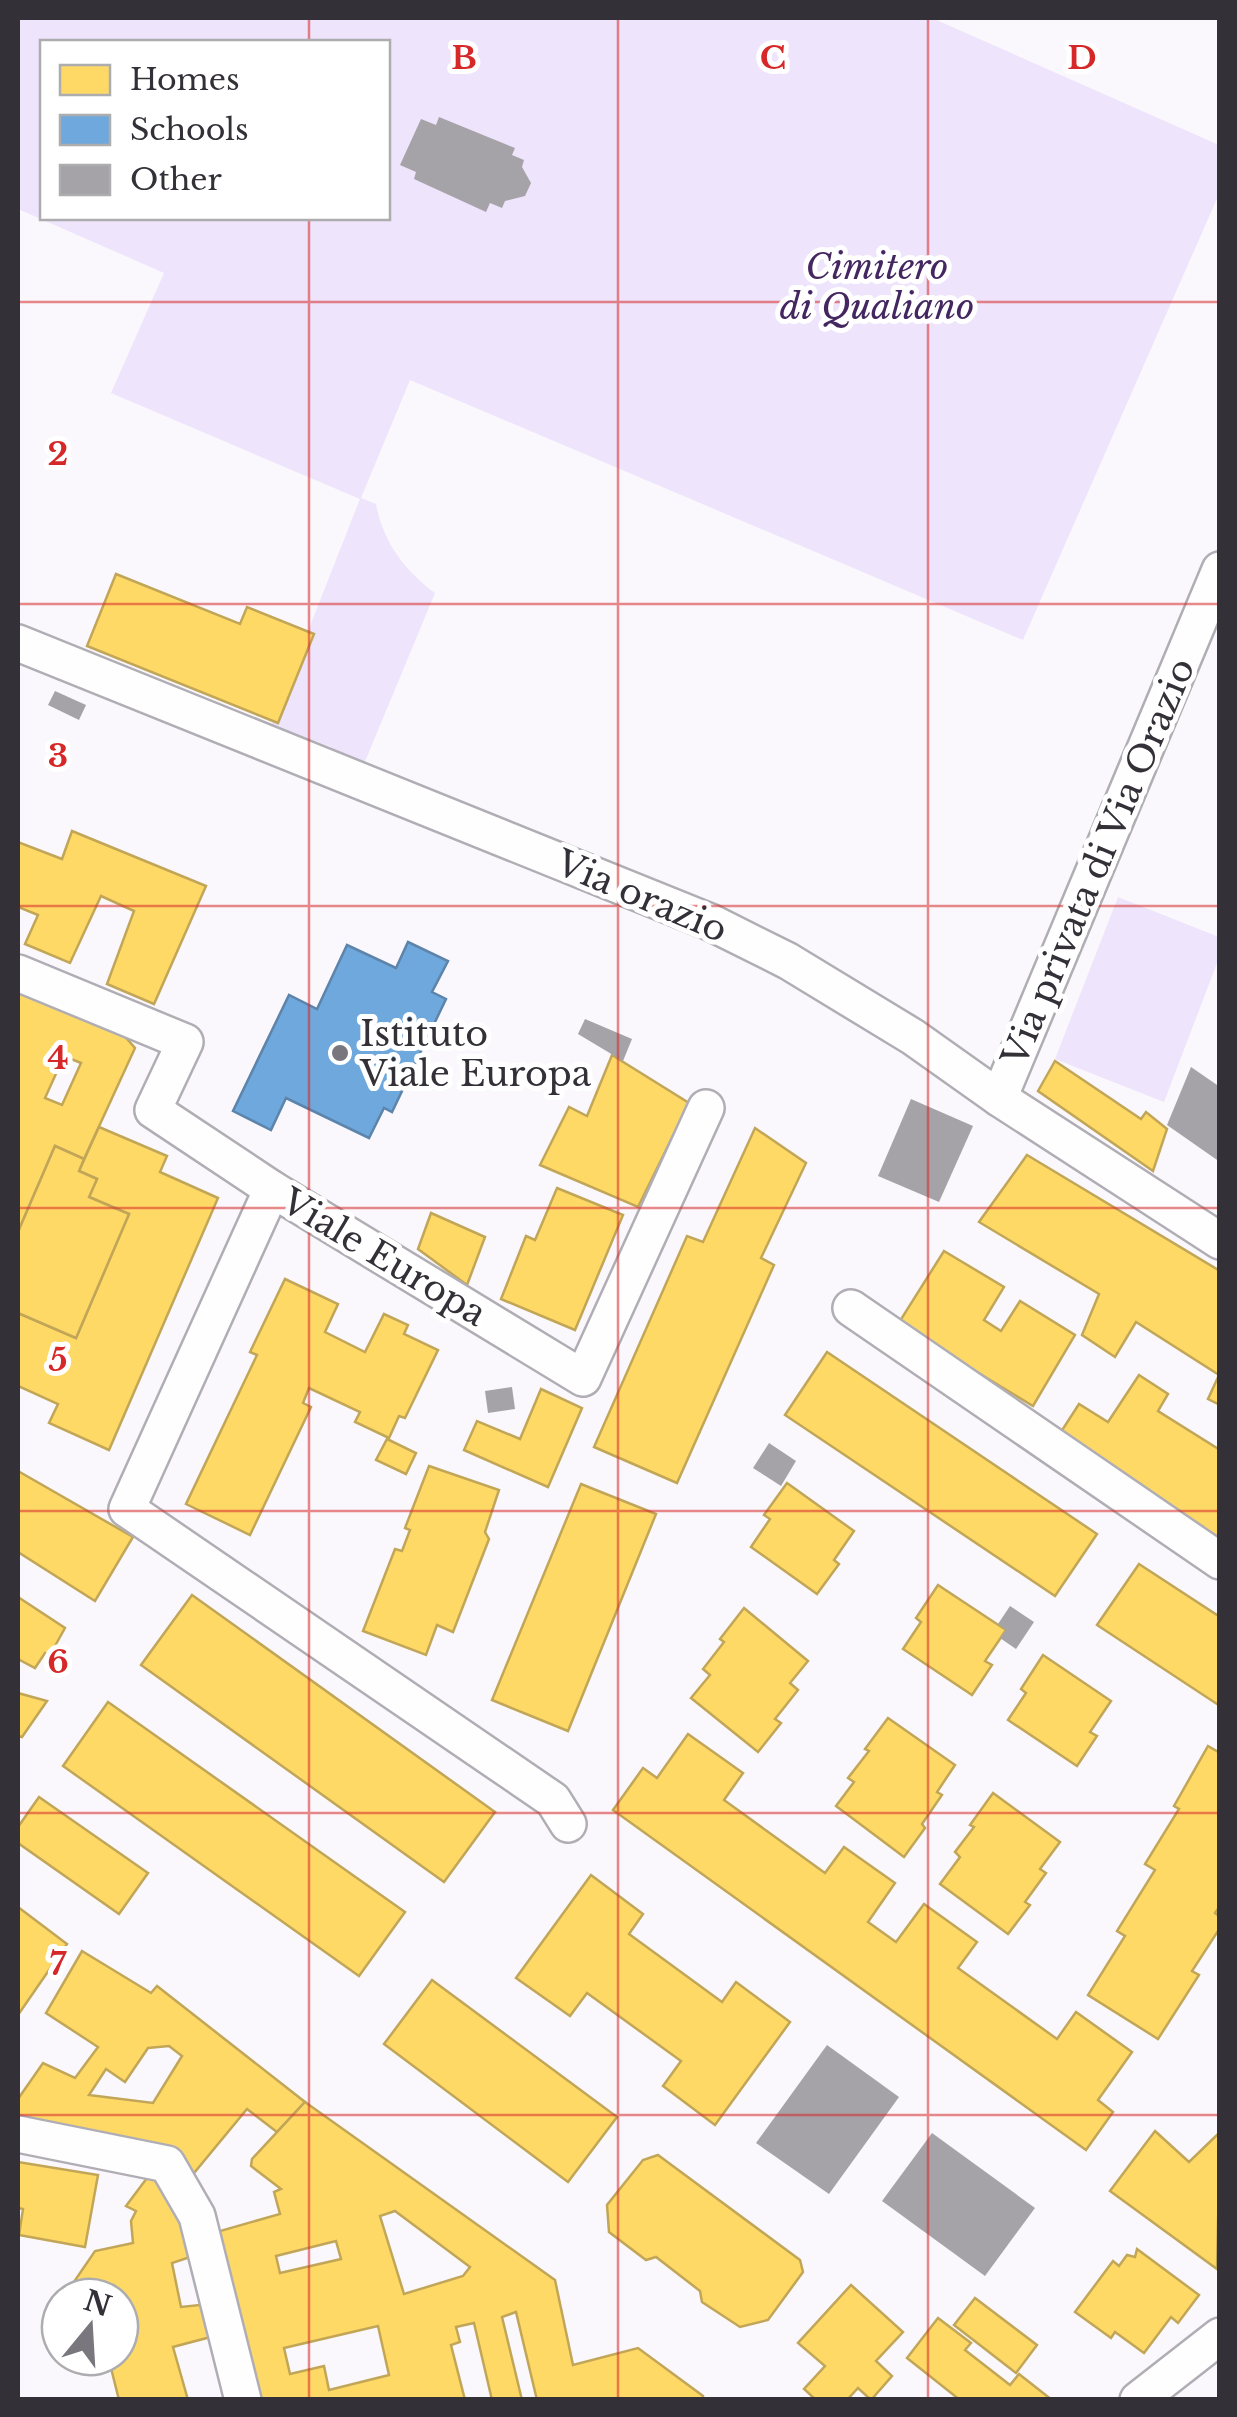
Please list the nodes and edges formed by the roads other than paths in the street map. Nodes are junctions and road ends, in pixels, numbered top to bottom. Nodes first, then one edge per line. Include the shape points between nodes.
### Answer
1 (1220, 570) edge
2 (18, 643) edge
3 (18, 973) edge
4 (999, 1098) junction
5 (706, 1108) dead end
6 (272, 1189) junction
7 (1220, 1241) edge
8 (851, 1308) dead end
9 (1220, 1562) edge
10 (568, 1824) dead end
11 (18, 2134) edge
12 (1220, 2336) edge
13 (244, 2400) edge
14 (1138, 2400) edge

1 - 4 street, Via privata di Via Orazio
2 - 4 street, Via orazio via 710,922 913,1037
3 - 6 street, Viale Europa via 185,1042 153,1110
4 - 7 street, Via orazio
5 - 6 street, Viale Europa via 583,1378
6 - 10 street via 127,1508 552,1800
8 - 9 street
11 - 13 street via 168,2164 198,2216
12 - 14 street

